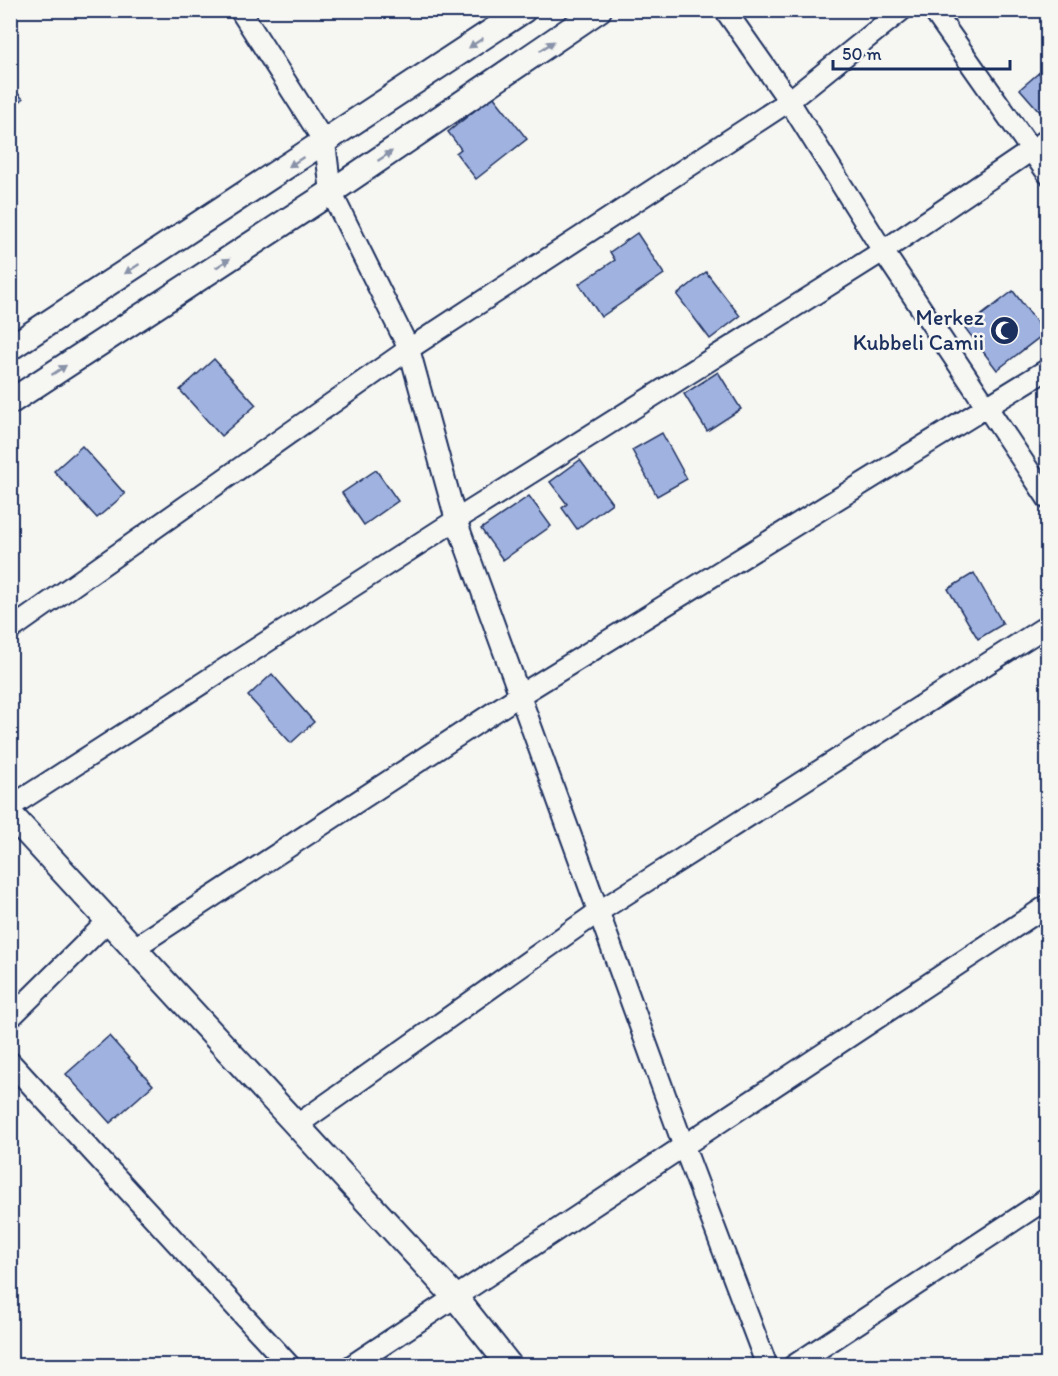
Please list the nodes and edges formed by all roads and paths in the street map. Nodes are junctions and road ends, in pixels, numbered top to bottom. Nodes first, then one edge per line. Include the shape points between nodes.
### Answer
1 (240, 10) edge
2 (524, 10) edge
3 (599, 10) edge
4 (725, 10) edge
5 (902, 10) edge
6 (933, 10) edge
7 (789, 101) junction
8 (1047, 139) edge
9 (325, 143) junction
10 (1030, 150) junction
11 (1047, 174) edge
12 (331, 192) junction
13 (882, 251) junction
14 (10, 348) edge
15 (409, 349) junction
16 (1047, 369) edge
17 (10, 402) edge
18 (987, 408) junction
19 (1047, 499) edge
20 (456, 520) junction
21 (1047, 625) edge
22 (10, 630) edge
23 (520, 695) junction
24 (10, 807) edge
25 (10, 814) edge
26 (1047, 905) edge
27 (598, 912) junction
28 (109, 920) junction
29 (134, 948) junction
30 (10, 1018) edge
31 (10, 1062) edge
32 (297, 1125) junction
33 (684, 1147) junction
34 (1047, 1198) edge
35 (456, 1298) junction
36 (290, 1365) edge
37 (351, 1365) edge
38 (510, 1365) edge
39 (767, 1365) edge
40 (793, 1365) edge

1 - 9 street
2 -> 9 street
12 -> 3 street
4 - 7 street
5 - 7 street
6 - 10 street
7 - 13 street
7 - 15 street
8 - 10 street
9 - 12 street
9 -> 14 street
10 - 11 street
10 - 13 street
12 - 15 street
17 -> 12 street
13 - 18 street
13 - 20 street
15 - 20 street
15 - 22 street
16 - 18 street
18 - 19 street
18 - 23 street
20 - 23 street
20 - 24 street
21 - 27 street
23 - 27 street
23 - 29 street
25 - 28 street
26 - 33 street
27 - 32 street
27 - 33 street
28 - 29 street
28 - 30 street
29 - 32 street
31 - 36 street
32 - 35 street
33 - 35 street
33 - 39 street
34 - 40 street
35 - 37 street
35 - 38 street

